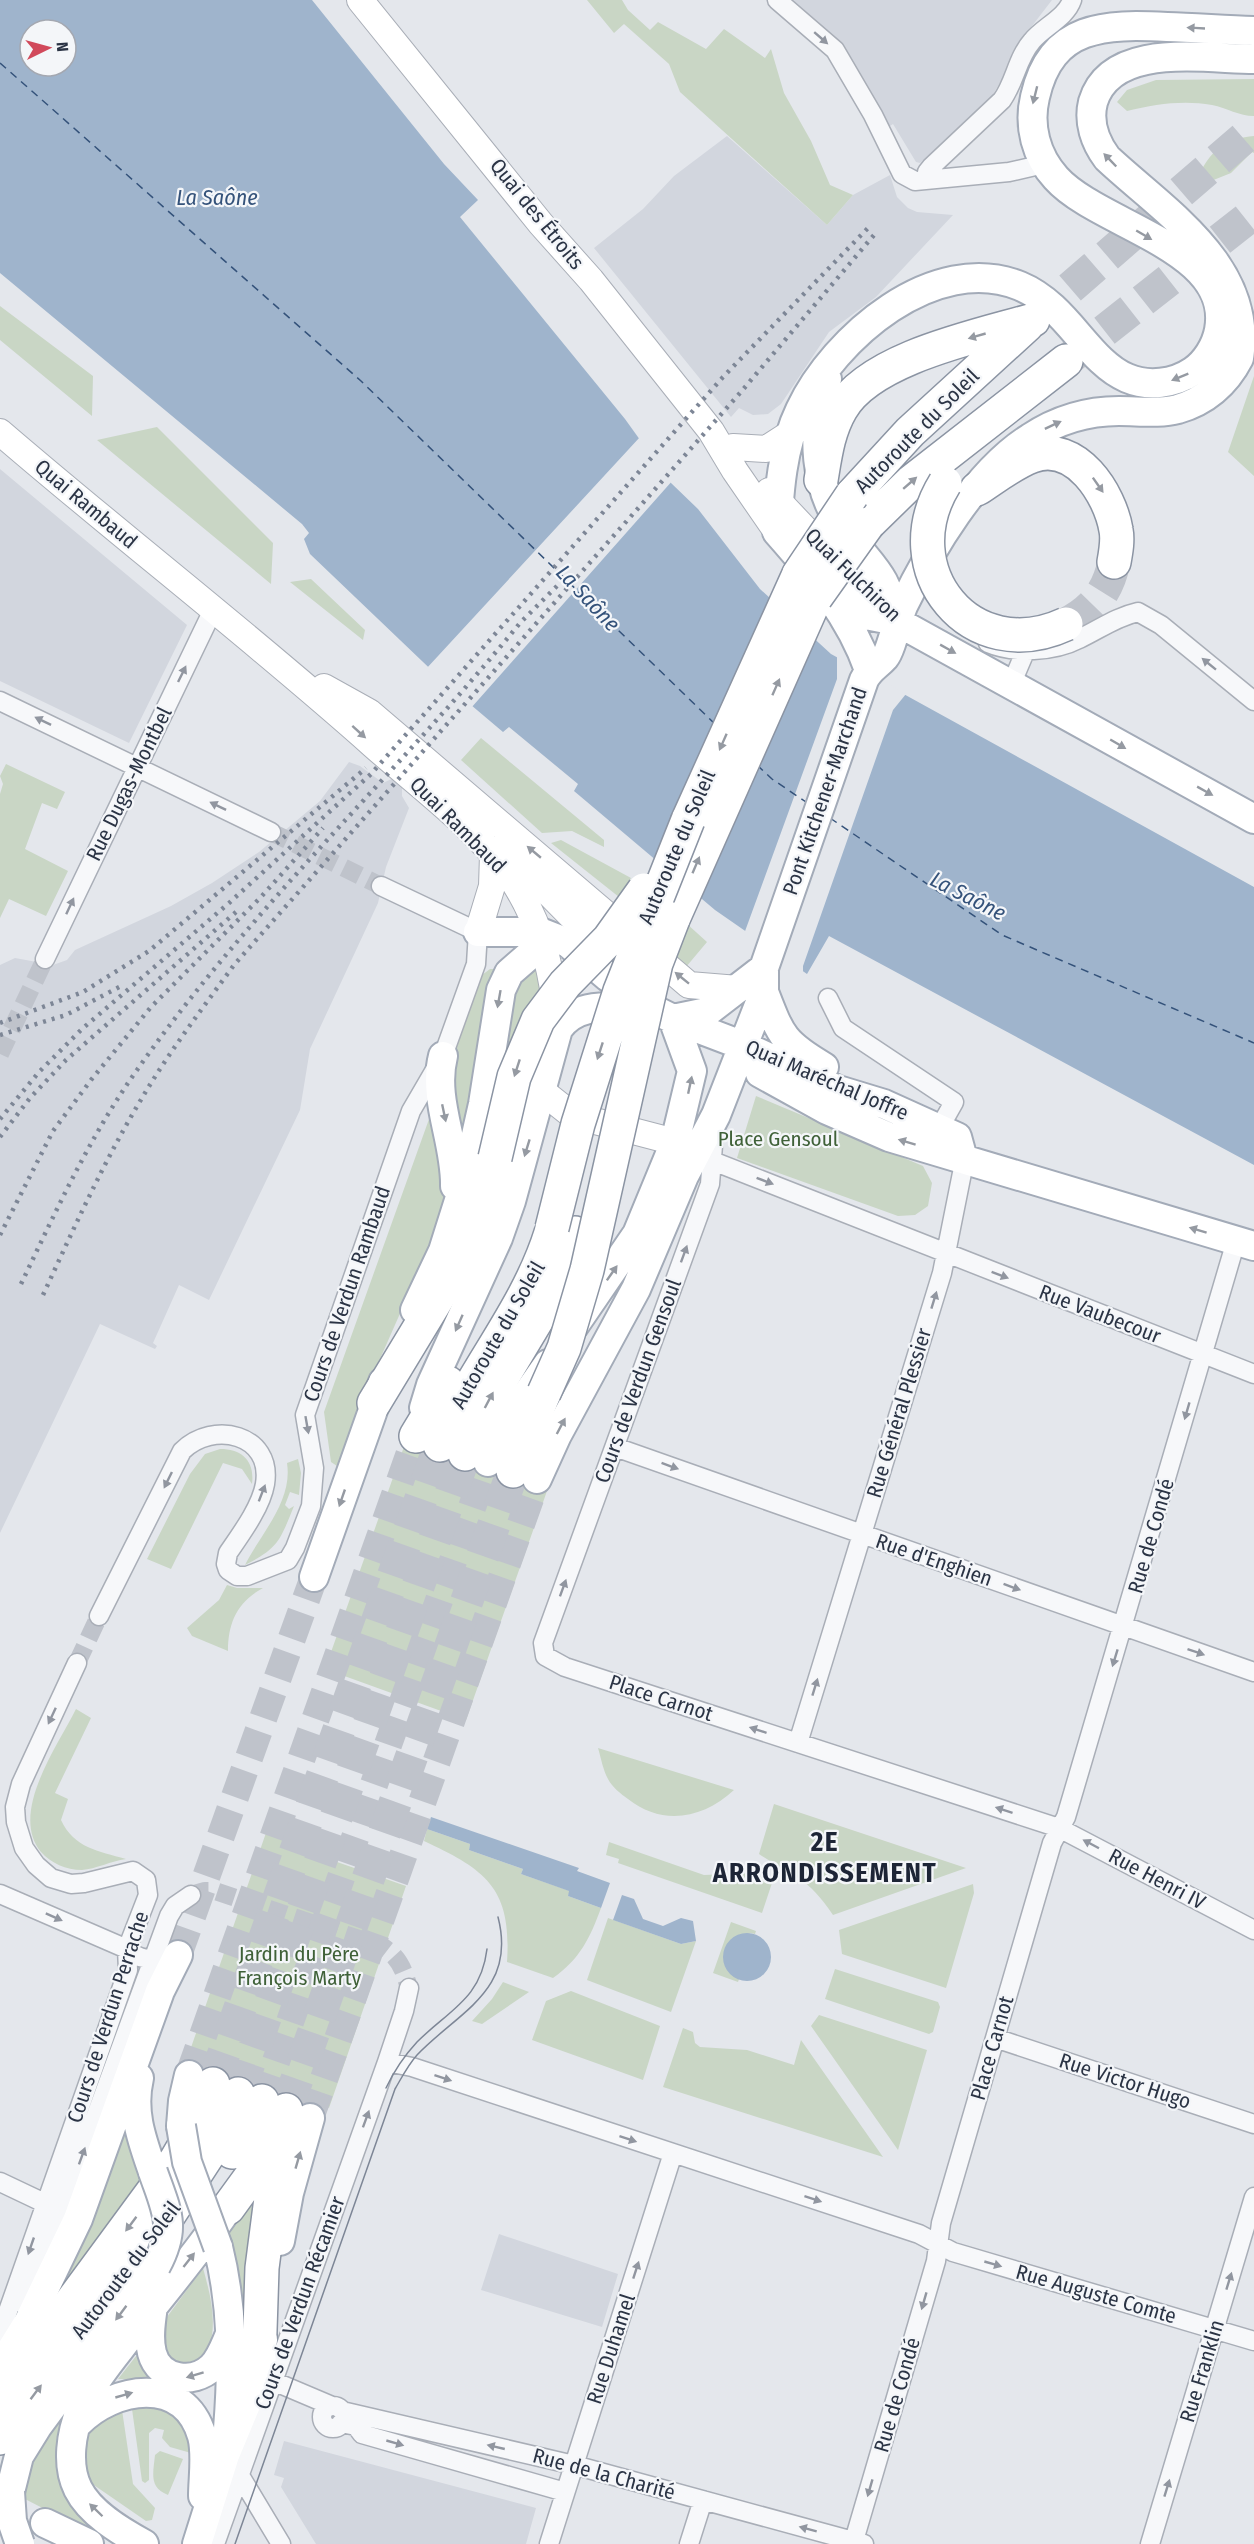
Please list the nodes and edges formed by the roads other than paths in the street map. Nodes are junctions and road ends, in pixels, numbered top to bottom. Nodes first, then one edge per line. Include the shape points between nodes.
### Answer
1 (360, 0) edge
2 (777, 0) edge
3 (1072, 0) edge
4 (1254, 31) edge
5 (1254, 59) edge
6 (1044, 164) junction
7 (927, 180) junction
8 (833, 357) junction
9 (711, 431) junction
10 (0, 432) edge
11 (791, 433) junction
12 (732, 447) junction
13 (821, 480) junction
14 (961, 486) junction
15 (778, 502) junction
16 (777, 532) junction
17 (1114, 562) tunnel mouth
18 (916, 580) junction
19 (827, 589) junction
20 (213, 610) junction
21 (896, 621) junction
22 (1066, 624) tunnel mouth
23 (1025, 652) junction
24 (284, 666) junction
25 (869, 670) junction
26 (1011, 685) junction
27 (0, 701) edge
28 (1254, 701) edge
29 (428, 761) junction
30 (136, 766) junction
31 (1254, 819) edge
32 (688, 820) junction
33 (271, 832) tunnel mouth
34 (493, 855) junction
35 (381, 886) tunnel mouth
36 (478, 932) junction
37 (590, 935) dead end
38 (536, 943) junction
39 (45, 959) tunnel mouth
40 (656, 963) junction
41 (756, 983) junction
42 (828, 998) dead end
43 (661, 1013) junction
44 (558, 1029) junction
45 (744, 1046) junction
46 (443, 1056) junction
47 (760, 1073) dead end
48 (543, 1092) junction
49 (884, 1104) junction
50 (945, 1118) dead end
51 (694, 1152) junction
52 (963, 1159) junction
53 (454, 1216) junction
54 (563, 1230) junction
55 (1245, 1244) edge
56 (945, 1254) junction
57 (1204, 1354) junction
58 (1254, 1374) edge
59 (374, 1403) junction
60 (615, 1448) junction
61 (477, 1458) junction
62 (861, 1534) junction
63 (314, 1577) tunnel mouth
64 (99, 1616) tunnel mouth
65 (1124, 1627) junction
66 (543, 1643) joint
67 (77, 1663) tunnel mouth
68 (1254, 1672) edge
69 (798, 1743) junction
70 (1059, 1828) junction
71 (0, 1894) edge
72 (191, 1895) tunnel mouth
73 (143, 1906) junction
74 (170, 1916) junction
75 (1254, 1930) edge
76 (127, 1949) junction
77 (167, 1957) junction
78 (409, 1988) tunnel mouth
79 (995, 2038) junction
80 (387, 2062) junction
81 (250, 2097) junction
82 (1254, 2124) edge
83 (673, 2153) junction
84 (0, 2182) edge
85 (1254, 2197) edge
86 (54, 2207) junction
87 (228, 2208) joint
88 (938, 2244) junction
89 (153, 2306) junction
90 (1215, 2330) junction
91 (231, 2332) junction
92 (0, 2334) edge
93 (1254, 2341) edge
94 (0, 2355) edge
95 (0, 2368) edge
96 (266, 2371) junction
97 (0, 2399) edge
98 (338, 2413) junction
99 (75, 2426) junction
100 (0, 2438) edge
101 (232, 2464) junction
102 (574, 2465) junction
103 (565, 2492) junction
104 (703, 2500) junction
105 (45, 2523) dead end
106 (204, 2539) edge
107 (857, 2543) edge
108 (20, 2544) edge
109 (89, 2544) edge
110 (144, 2544) edge
111 (281, 2544) edge
112 (549, 2544) edge
113 (689, 2544) edge
114 (1150, 2544) edge

1 - 9 street, Quai des Étroits
2 -> 7 street via 835,50 902,174 915,181
3 - 7 street via 1032,40 1002,100 931,166
4 -> 6 main road via 1114,26 1096,28 1077,37 1046,65 1036,90 1033,127
14 -> 5 main road, Pont Kitchener-Marchand via 1057,423 1091,413 1176,409 1205,397 1232,370 1242,351 1248,318 1238,275 1216,247 1107,158 1095,139 1092,114 1103,83 1127,64 1162,58
6 - 7 street via 1009,172
6 -> 8 main road via 1065,188 1189,261 1209,281 1219,303 1219,327 1214,345 1198,367 1163,382 1123,376 1103,361 1044,298 1014,283 982,278 951,282 908,297 869,322
8 - 11 main road via 808,394
8 - 13 main road via 817,422
9 - 12 street, Quai Fulchiron
9 - 16 street, Quai Fulchiron
10 - 20 street, Quai Rambaud
11 - 12 street via 766,449
11 - 15 main road
12 - 15 street, Quai Fulchiron
13 - 21 main road via 846,534 891,593
13 - 32 highway, Autoroute du Soleil, bridge via 838,415 864,381 898,363 1033,320 910,432 852,495 815,547 785,601
14 -> 17 highway via 1033,456 1066,458 1092,476 1108,500 1117,532
14 - 18 main road, Pont Kitchener-Marchand via 945,530
14 - 22 highway, bridge via 932,510 926,537 933,578 946,600 974,623 999,633 1032,635
40 -> 14 highway, Autoroute du Soleil, bridge via 816,597 868,524 911,482 1056,368
15 - 16 main road
15 - 21 street, Quai Fulchiron
16 - 19 main road, Quai Fulchiron
18 - 21 main road, Pont Kitchener-Marchand
18 - 23 street via 938,611 969,635
19 - 21 main road via 861,614
19 - 25 main road via 858,642
20 - 24 street, Quai Rambaud
30 -> 20 street, Rue Dugas-Montbel
21 - 25 main road, Pont Kitchener-Marchand via 886,656
21 -> 26 main road, Quai Fulchiron
23 - 26 street
28 -> 23 street via 1161,625 1138,612 1119,616 1077,640
24 - 29 street, Quai Rambaud via 369,712
24 -> 34 street, Quai Rambaud
25 - 41 main road, Pont Kitchener-Marchand
26 -> 31 main road, Quai Fulchiron
30 -> 27 street
29 - 37 street, Quai Rambaud via 510,854
41 -> 29 street, Quai Rambaud via 689,985
33 -> 30 street
39 -> 30 street, Rue Dugas-Montbel
32 -> 54 highway, Autoroute du Soleil, bridge via 632,957 581,1114
32 -> 59 highway, bridge via 615,931 565,984 538,1020 514,1077 495,1158 466,1251
34 - 36 street via 492,886
34 - 38 street, Quai Rambaud via 525,900
35 - 36 street
36 - 38 main road
36 - 46 street, Cours de Verdun Rambaud via 476,964
38 - 43 main road via 568,943 608,977
38 - 44 street, Quai Rambaud via 552,980
38 -> 53 main road via 509,973 501,990 483,1104
40 - 54 highway, Autoroute du Soleil, bridge
40 - 61 highway, bridge via 587,1269 564,1348 544,1393
41 - 43 main road via 707,1012
41 - 45 main road, Pont Kitchener-Marchand
41 - 49 main road via 780,1033 798,1052
42 - 50 street via 843,1028 954,1102
43 - 44 main road via 589,1009 571,1016
43 - 45 main road, Quai Maréchal Joffre
51 -> 43 main road via 692,1071
44 - 48 main road
45 - 49 main road, Quai Maréchal Joffre via 838,1090
45 - 51 main road, Pont Kitchener-Marchand via 716,1115
46 -> 53 main road via 440,1091 454,1163
46 -> 64 street, Cours de Verdun Rambaud via 411,1111 305,1415 314,1468 311,1506 296,1548 288,1560 247,1576 237,1576 228,1570 228,1553 261,1497 265,1468 258,1454 238,1435 203,1436 182,1451
52 -> 47 main road, Quai Maréchal Joffre via 889,1137 827,1110
48 - 51 street via 572,1115
48 -> 61 main road via 498,1238 431,1385
49 - 52 main road, Quai Maréchal Joffre via 957,1137
51 -> 56 street
60 -> 51 street, Cours de Verdun Gensoul via 710,1184
61 -> 51 main road via 517,1407
61 -> 51 main road via 562,1425 636,1289
55 -> 52 main road, Quai Maréchal Joffre
52 - 56 street
53 - 59 main road via 431,1278
61 -> 54 highway, Autoroute du Soleil via 490,1398 548,1301
54 - 61 highway, Autoroute du Soleil via 534,1276 447,1384
55 - 57 street, Rue de Condé
56 -> 57 street, Rue Vaubecour
62 -> 56 street, Rue Général Plessier
57 - 58 street, Rue Vaubecour
57 -> 65 street, Rue de Condé
59 -> 63 main road
60 -> 62 street, Rue d'Enghien
66 -> 60 street, Cours de Verdun Gensoul
62 -> 65 street, Rue d'Enghien
69 -> 62 street, Rue Général Plessier
65 -> 68 street, Rue d'Enghien
65 -> 70 street, Rue de Condé via 1066,1817
69 -> 66 street, Place Carnot via 565,1667 545,1656
67 -> 73 street, Cours de Verdun Perrache via 21,1784 16,1822 24,1848 51,1878 84,1883 133,1871 143,1876 149,1886
70 -> 69 street, Place Carnot
75 -> 70 street, Rue Henri IV
70 - 79 street, Place Carnot
71 -> 76 street
72 - 74 street, Cours de Verdun Perrache via 175,1906
73 - 74 street via 155,1902
73 - 76 street, Cours de Verdun Perrache
74 - 77 street, Cours de Verdun Perrache
76 - 77 street via 145,1960
76 - 86 street, Cours de Verdun Perrache via 128,1970
86 -> 77 street, Cours de Verdun Perrache
77 - 95 main road via 160,1991 78,2219 29,2321
77 -> 108 main road, bridge via 135,2094 139,2132 165,2205 169,2241 156,2266 19,2456 10,2492 12,2521
78 - 80 street, Cours de Verdun Récamier
79 - 82 street, Rue Victor Hugo
79 - 88 street, Place Carnot
80 -> 83 street
96 -> 80 street, Cours de Verdun Récamier
81 - 87 highway via 252,2175
81 - 91 main road, bridge via 183,2100 187,2162 224,2270
96 -> 81 highway via 262,2268 273,2183
81 -> 97 highway, Autoroute du Soleil via 197,2124 176,2160
100 -> 81 highway, Autoroute du Soleil via 161,2227 210,2181 233,2150
83 -> 88 street
102 -> 83 street, Rue Duhamel
84 - 86 street
90 -> 85 street, Rue Franklin
86 -> 92 street, Cours de Verdun Perrache
86 - 94 street, Cours de Verdun Perrache
89 -> 87 main road
88 -> 90 street, Rue Auguste Comte via 953,2252
88 -> 107 street, Rue de Condé
91 -> 89 main road via 217,2360 205,2373 188,2378 172,2376 153,2355
89 - 99 main road via 91,2388
90 - 93 street, Rue Auguste Comte
114 -> 90 street, Rue Franklin
91 - 101 main road
96 - 98 street, Rue de la Charité
96 - 101 main road via 255,2383
102 -> 98 street, Rue de la Charité
98 -> 103 street, Rue de la Charité via 362,2434
99 -> 106 main road via 96,2408 126,2393 161,2394 180,2404 195,2420 203,2437
110 -> 99 main road via 108,2521 78,2489 70,2452
101 - 106 main road
101 - 111 street
102 - 103 street, Rue Duhamel
102 - 104 street, Rue de la Charité
103 - 112 street, Rue Duhamel
107 -> 104 street, Rue de la Charité
104 - 113 street
105 - 109 main road

